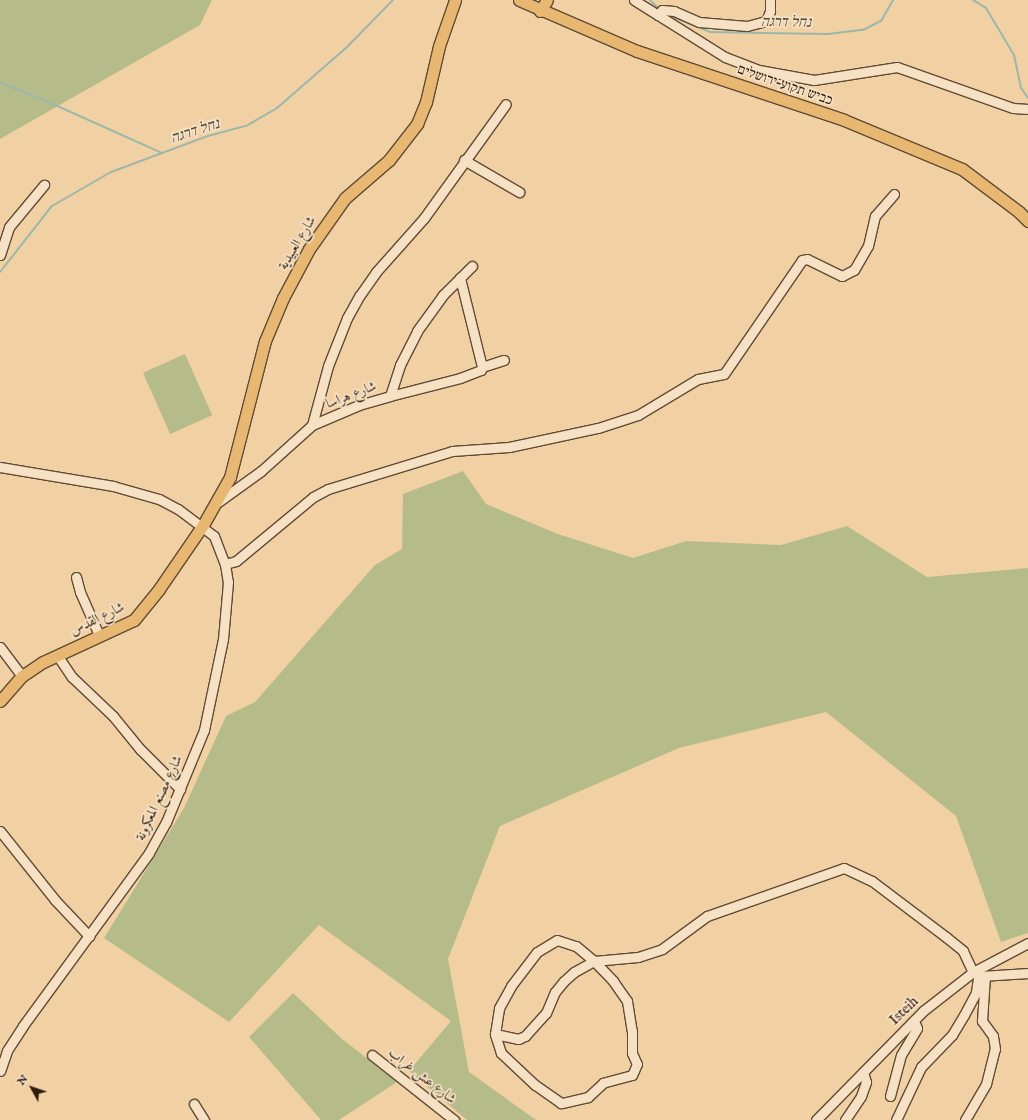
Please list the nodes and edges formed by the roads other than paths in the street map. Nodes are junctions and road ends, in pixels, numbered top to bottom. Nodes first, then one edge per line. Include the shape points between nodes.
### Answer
1 (455, 0) edge
2 (519, 0) edge
3 (547, 0) edge
4 (634, 0) edge
5 (770, 0) edge
6 (540, 11) junction
7 (658, 15) junction
8 (506, 104) dead end
9 (1028, 109) edge
10 (464, 160) junction
11 (44, 185) dead end
12 (519, 192) dead end
13 (894, 194) dead end
14 (1028, 221) edge
15 (0, 256) edge
16 (472, 266) dead end
17 (460, 278) junction
18 (504, 360) dead end
19 (482, 367) junction
20 (390, 396) junction
21 (312, 425) junction
22 (0, 468) edge
23 (218, 502) junction
24 (203, 525) junction
25 (225, 564) junction
26 (76, 577) dead end
27 (99, 635) junction
28 (0, 647) edge
29 (57, 655) junction
30 (22, 676) junction
31 (0, 701) edge
32 (180, 789) junction
33 (1, 834) edge
34 (88, 936) junction
35 (1028, 943) edge
36 (594, 961) junction
37 (1028, 973) edge
38 (979, 975) junction
39 (914, 1020) junction
40 (495, 1034) junction
41 (3, 1048) edge
42 (372, 1055) dead end
43 (0, 1071) edge
44 (863, 1072) junction
45 (890, 1096) dead end
46 (194, 1104) dead end
47 (204, 1120) edge
48 (454, 1120) edge
49 (816, 1120) edge
50 (844, 1120) edge
51 (896, 1120) edge
52 (965, 1120) edge

1 - 23 main road, شارع العبيدية via 439,46 426,102 417,124 389,160 345,198 309,249 283,298 265,341 234,464
2 - 6 main road, כביש תקוע–ירושלים
3 - 6 main road
4 - 7 street
5 - 7 street via 770,12 766,21 747,26 699,22 674,10 662,10
6 - 14 main road, כביש תקוע–ירושלים via 637,51 844,120 962,169
7 - 9 street via 726,58 759,70 814,80 897,67 1013,108
8 - 10 street
10 - 12 street
10 - 21 street via 424,218 376,272 347,318 322,385
11 - 15 street via 9,227
13 - 25 street via 875,216 868,246 854,270 842,276 807,259 802,260 724,374 698,379 638,415 598,428 509,447 452,451 328,490 313,497 236,561
16 - 17 street, شارع هراسا
17 - 19 street
17 - 20 street, شارع هراسا via 443,295 416,331 396,375
18 - 19 street
19 - 20 street via 478,372 460,378
20 - 21 street, شارع هراسا via 359,405
21 - 23 street, شارع هراسا via 261,471
22 - 24 street, شارع مصنع المعكرونة via 114,486 159,499
23 - 24 main road, شارع العبيدية
24 - 25 street, شارع مصنع المعكرونة via 214,536
24 - 27 main road, شارع القدس via 159,589 134,620
25 - 32 street, شارع مصنع المعكرونة via 228,582 223,640 204,730
26 - 27 street
27 - 29 main road, شارع القدس
28 - 30 street
29 - 30 main road, شارع القدس
29 - 32 street via 72,677 113,716 140,749
30 - 31 main road, شارع القدس
32 - 34 street, شارع مصنع المعكرونة via 149,853
33 - 34 street
34 - 41 street, شارع مصنع المعكرونة
35 - 38 street
36 - 38 street via 638,956 662,949 707,916 844,868 872,881 946,937 963,951
36 - 40 street via 564,981 555,992 546,1013 525,1036 518,1039
36 - 40 street via 576,946 557,940 537,952 511,986 499,1008
36 - 40 street via 627,1001 632,1031 632,1053 637,1064 632,1075 603,1083 588,1097 561,1103 517,1070 502,1053
37 - 38 street
38 - 39 street, Isteih via 962,980
38 - 51 street via 976,992 964,1015 952,1035 921,1068
38 - 52 street via 982,1021 993,1036 995,1049 986,1084
39 - 44 street, Isteih
39 - 45 street via 917,1028 901,1055
41 - 43 street, شارع مصنع المعكرونة
42 - 48 street, شارع عش غراب
44 - 49 street, Isteih
44 - 50 street via 866,1082 861,1096
46 - 47 street

